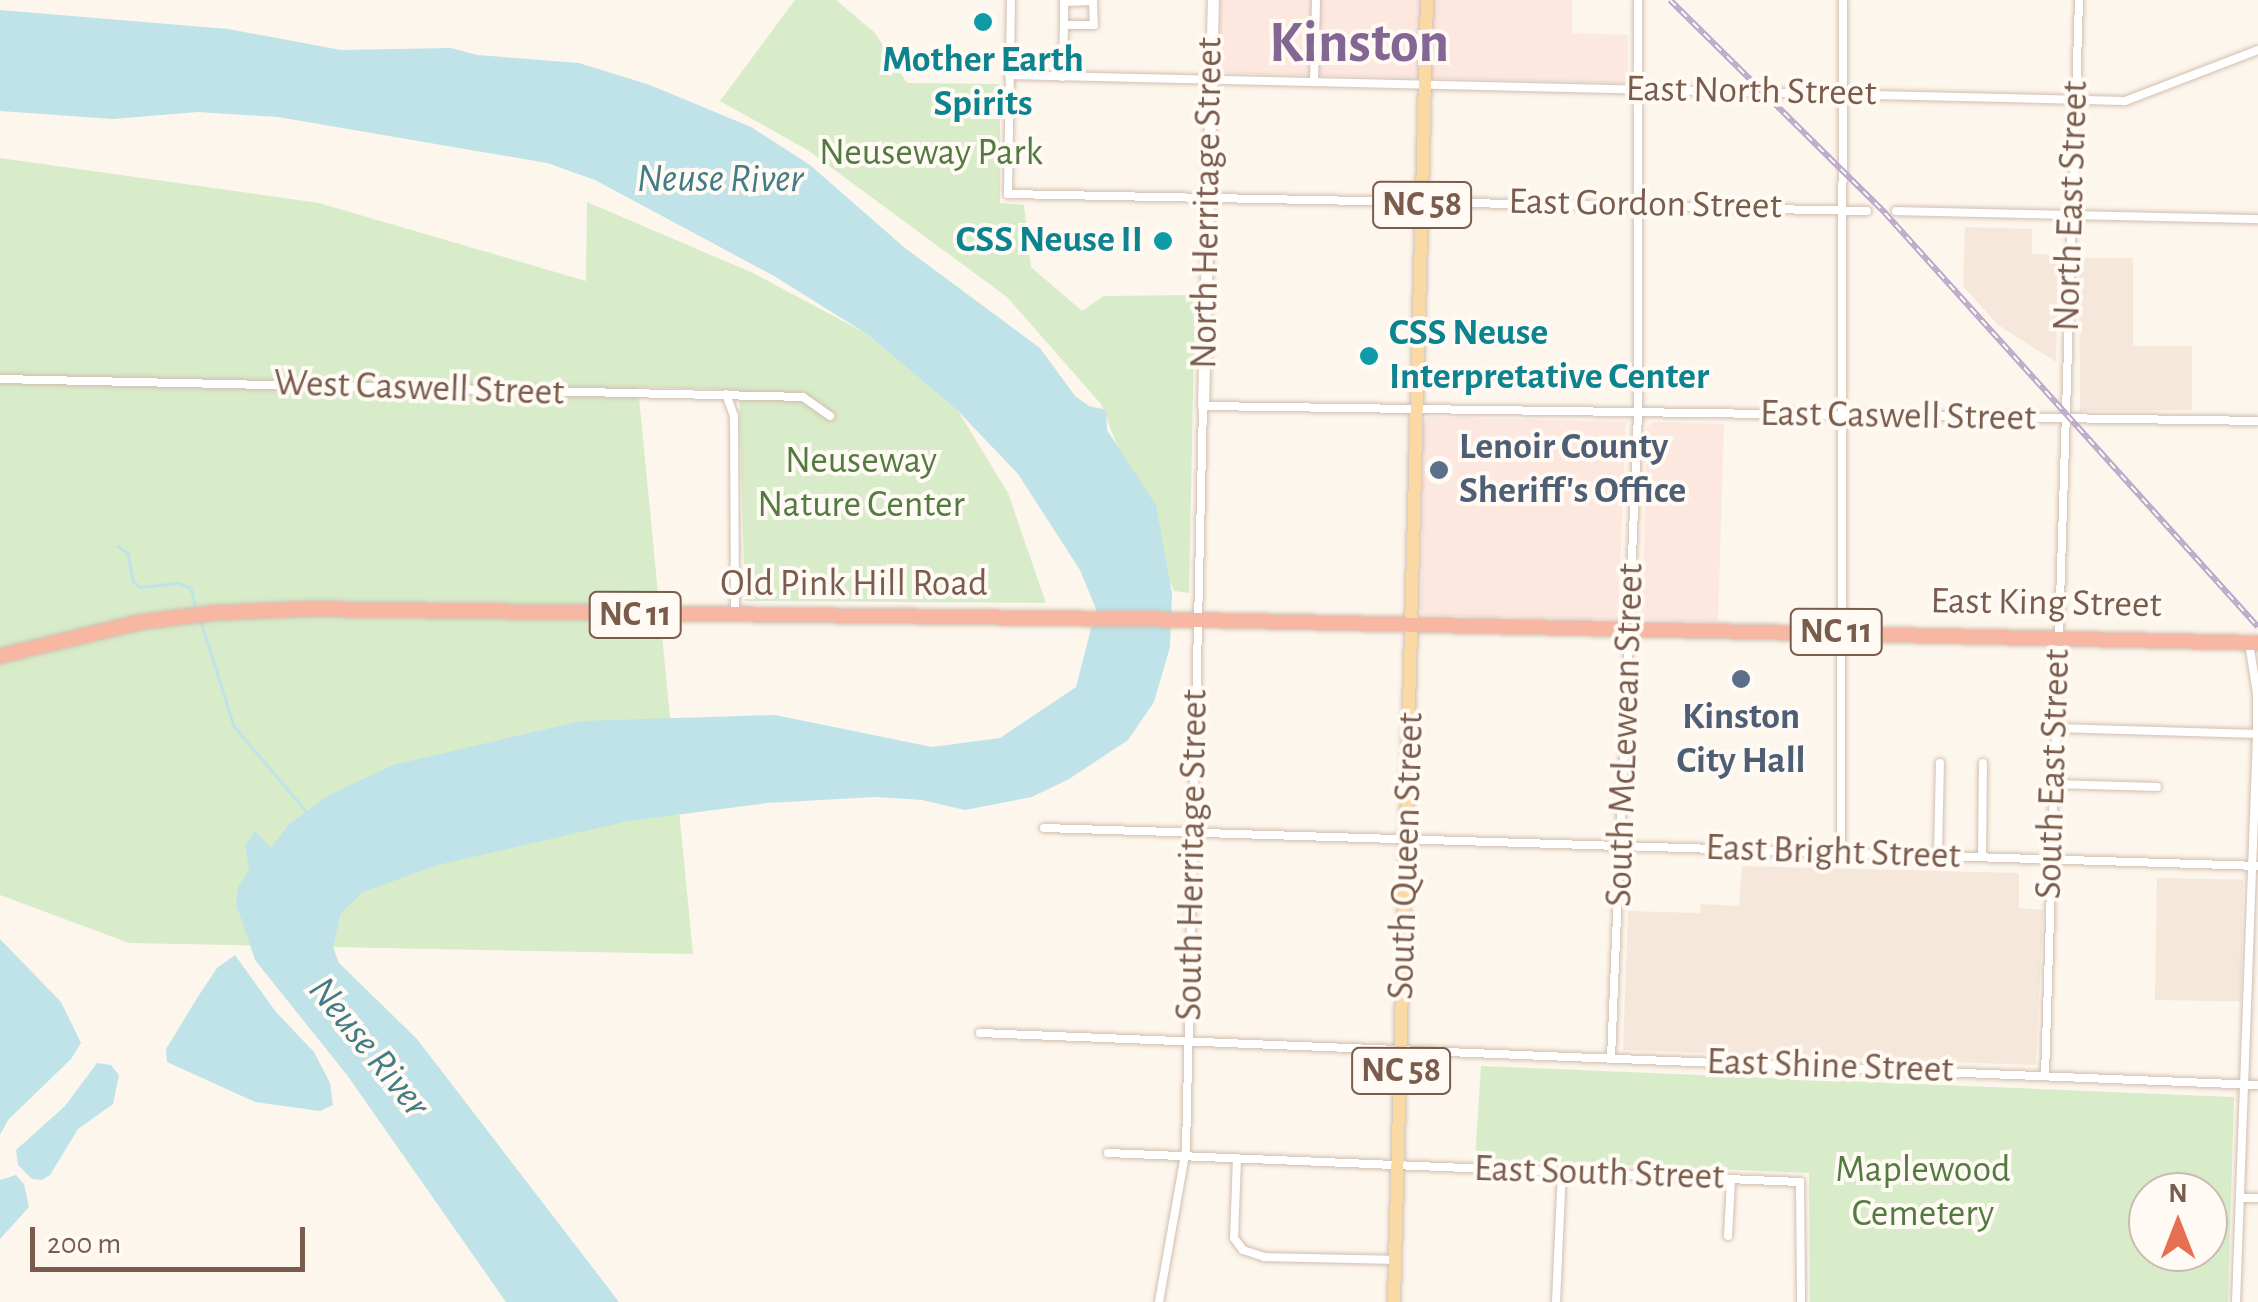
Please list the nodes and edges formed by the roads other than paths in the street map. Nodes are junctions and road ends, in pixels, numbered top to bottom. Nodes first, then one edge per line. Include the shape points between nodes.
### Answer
1 (1011, 0) edge
2 (1213, 0) edge
3 (1316, 0) edge
4 (1427, 0) edge
5 (1638, 0) edge
6 (1843, 0) edge
7 (2080, 0) edge
8 (1064, 24) junction
9 (2258, 50) edge
10 (1009, 76) junction
11 (1062, 77) junction
12 (1211, 80) junction
13 (1314, 82) junction
14 (1425, 85) junction
15 (1638, 90) junction
16 (1842, 92) junction
17 (2076, 101) junction
18 (1208, 199) junction
19 (1422, 202) junction
20 (1638, 205) junction
21 (1843, 210) junction
22 (1867, 210) dead end
23 (1896, 212) dead end
24 (2071, 214) junction
25 (2258, 219) edge
26 (0, 380) edge
27 (726, 394) junction
28 (1203, 406) junction
29 (1418, 411) junction
30 (1638, 413) junction
31 (2065, 415) junction
32 (830, 416) dead end
33 (1842, 416) junction
34 (2258, 421) edge
35 (735, 616) junction
36 (1194, 620) junction
37 (1413, 626) junction
38 (1631, 630) junction
39 (1842, 632) junction
40 (2058, 636) junction
41 (2253, 643) edge
42 (0, 656) edge
43 (2056, 728) junction
44 (2257, 734) edge
45 (1940, 763) dead end
46 (1983, 763) dead end
47 (2054, 784) junction
48 (2157, 787) dead end
49 (1044, 828) dead end
50 (1194, 833) junction
51 (1407, 840) junction
52 (1622, 848) junction
53 (1842, 852) junction
54 (1938, 856) junction
55 (1982, 857) junction
56 (2052, 860) junction
57 (2256, 866) edge
58 (980, 1033) dead end
59 (1189, 1041) junction
60 (1402, 1049) junction
61 (1611, 1058) junction
62 (2045, 1076) junction
63 (2245, 1084) junction
64 (2258, 1085) edge
65 (1108, 1153) dead end
66 (1184, 1156) junction
67 (1237, 1158) junction
68 (1398, 1165) junction
69 (1562, 1172) junction
70 (1730, 1180) junction
71 (2240, 1198) junction
72 (2258, 1198) edge
73 (1728, 1236) dead end
74 (1396, 1260) junction
75 (1159, 1302) edge
76 (1394, 1302) edge
77 (1556, 1302) edge
78 (1801, 1302) edge
79 (2236, 1302) edge

1 - 10 street
2 - 12 street, North Herritage Street
3 - 13 street
4 - 14 main road, NC 58
5 - 15 street, South McLewean Street
6 - 16 street
7 - 17 street, North East Street
8 - 8 street via 1064,2 1093,2 1094,25
8 - 11 street
9 - 17 street, East North Street via 2124,101
10 - 11 street, East North Street
10 - 18 street, East Gordon Street via 1008,194
11 - 12 street, East North Street
12 - 13 street, East North Street
12 - 18 street, North Herritage Street
13 - 14 street, East North Street
14 - 15 street, East North Street
14 - 19 main road, NC 58
15 - 16 street, East North Street
15 - 20 street, South McLewean Street
16 - 17 street, East North Street
16 - 21 street
17 - 24 street, North East Street
18 - 19 street, East Gordon Street
18 - 28 street, North Herritage Street
19 - 20 street, East Gordon Street
19 - 29 main road, NC 58
20 - 21 street, East Gordon Street
20 - 30 street, South McLewean Street
21 - 22 street, East Gordon Street
21 - 33 street
23 - 24 street
24 - 25 street
24 - 31 street, North East Street
26 - 27 street, West Caswell Street
27 - 32 street, West Caswell Street via 803,397
27 - 35 street via 734,416
28 - 29 street
28 - 36 street, South Herritage Street
29 - 30 street, East Caswell Street
29 - 37 main road, South Queen Street / NC 58
30 - 33 street, East Caswell Street
30 - 38 street, South McLewean Street
31 - 33 street, East Caswell Street
31 - 34 street, East Caswell Street
31 - 40 street, South East Street
33 - 39 street
35 - 36 highway, Old Pink Hill Road / NC 11
35 - 42 highway, Old Pink Hill Road / NC 11 via 213,613
36 - 37 highway, Old Pink Hill Road / NC 11
36 - 50 street, South Herritage Street
37 - 38 highway, East King Street / NC 11
37 - 51 main road, South Queen Street / NC 58
38 - 39 highway, East King Street / NC 11
38 - 52 street, South McLewean Street
39 - 40 highway, East King Street / NC 11
39 - 53 street
40 - 41 highway, East King Street / NC 11
40 - 43 street, South East Street
41 - 44 street
43 - 44 street
43 - 47 street, South East Street
44 - 57 street
45 - 54 street
46 - 55 street
47 - 48 street
47 - 56 street, South East Street
49 - 50 street, East Bright Street
50 - 51 street, East Bright Street
50 - 59 street, South Herritage Street
51 - 52 street, East Bright Street
51 - 60 main road, South Queen Street / NC 58
52 - 53 street, East Bright Street
52 - 61 street, South McLewean Street
53 - 54 street, East Bright Street
54 - 55 street, East Bright Street
55 - 56 street, East Bright Street
56 - 57 street, East Bright Street
56 - 62 street, South East Street
57 - 63 street
58 - 59 street, East Shine Street
59 - 60 street, East Shine Street
59 - 66 street, South Herritage Street
60 - 61 street, East Shine Street
60 - 68 main road, South Queen Street / NC 58
61 - 62 street, East Shine Street
62 - 63 street, East Shine Street
63 - 64 street, East Shine Street
63 - 71 street
65 - 66 street, East South Street
66 - 67 street, East South Street
66 - 75 street, South Herritage Street
67 - 68 street, East South Street
67 - 74 street via 1234,1238 1243,1250 1264,1257
68 - 69 street, East South Street
68 - 74 main road, South Queen Street / NC 58
69 - 70 street, East South Street
69 - 77 street
70 - 73 street
70 - 78 street, East South Street via 1800,1182
71 - 72 street
71 - 79 street
74 - 76 main road, South Queen Street / NC 58

